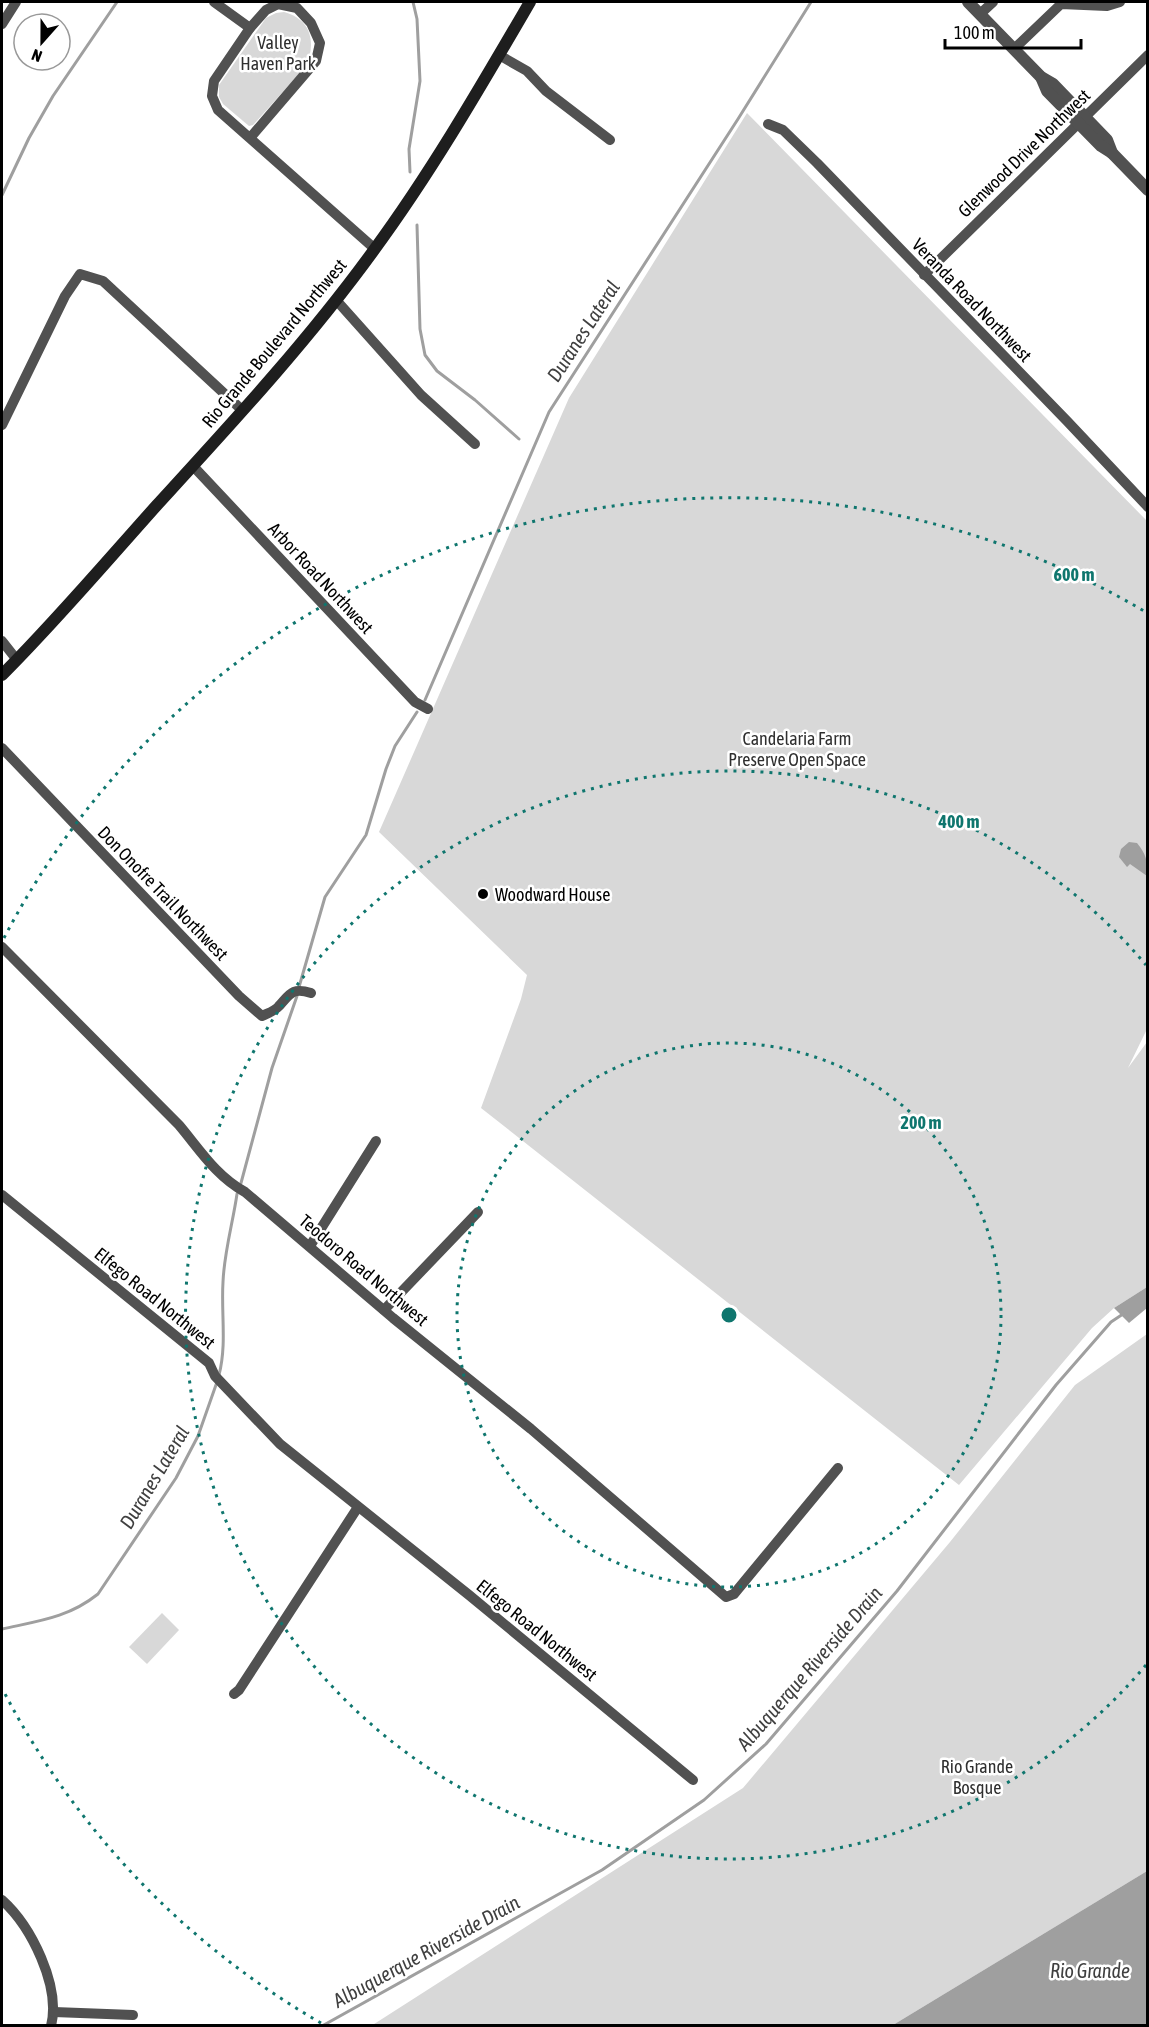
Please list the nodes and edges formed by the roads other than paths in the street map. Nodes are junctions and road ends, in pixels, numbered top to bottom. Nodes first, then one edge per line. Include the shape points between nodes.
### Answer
1 (16, 2) edge
2 (214, 2) edge
3 (531, 2) edge
4 (968, 2) edge
5 (993, 2) edge
6 (1120, 2) edge
7 (980, 14) junction
8 (2, 24) edge
9 (250, 28) junction
10 (1014, 49) junction
11 (499, 55) junction
12 (1148, 55) edge
13 (1082, 120) junction
14 (768, 124) dead end
15 (250, 138) junction
16 (610, 140) dead end
17 (1148, 190) edge
18 (375, 249) junction
19 (924, 275) junction
20 (337, 301) junction
21 (242, 411) junction
22 (2, 425) edge
23 (475, 444) dead end
24 (193, 466) junction
25 (1148, 507) edge
26 (2, 641) edge
27 (17, 660) junction
28 (2, 675) edge
29 (428, 710) dead end
30 (2, 748) edge
31 (2, 947) edge
32 (302, 992) dead end
33 (376, 1141) dead end
34 (2, 1195) edge
35 (478, 1212) dead end
36 (310, 1246) junction
37 (384, 1310) junction
38 (838, 1468) dead end
39 (358, 1507) junction
40 (234, 1694) dead end
41 (693, 1780) dead end
42 (2, 1900) edge
43 (54, 2012) junction
44 (134, 2015) dead end
45 (51, 2025) edge

1 - 8 street
2 - 9 street
3 - 11 main road, Rio Grande Boulevard Northwest
4 - 7 street
5 - 7 street
6 - 10 street via 1107,6 1061,4
7 - 10 street
9 - 15 street via 214,81 212,96 218,110
9 - 15 street via 266,10 278,4 297,8 311,23 320,43 316,61
10 - 13 street via 1041,77 1047,91
11 - 16 street via 527,71 546,91
11 - 18 main road, Rio Grande Boulevard Northwest
12 - 13 street, Glenwood Drive Northwest
13 - 17 street via 1101,146
13 - 19 street, Glenwood Drive Northwest
14 - 19 street, Veranda Road Northwest via 783,130
15 - 18 street
18 - 20 main road, Rio Grande Boulevard Northwest
19 - 25 street, Veranda Road Northwest
20 - 21 main road, Rio Grande Boulevard Northwest
20 - 23 street via 421,395
21 - 22 street via 103,281 80,274 64,296
21 - 24 main road, Rio Grande Boulevard Northwest
24 - 27 main road, Rio Grande Boulevard Northwest
24 - 29 street, Arbor Road Northwest via 415,702
26 - 27 street
27 - 28 main road, Rio Grande Boulevard Northwest
30 - 32 street, Don Onofre Trail Northwest via 262,1016 278,1008 287,995
31 - 36 street, Teodoro Road Northwest via 179,1125 202,1156
33 - 36 street
34 - 39 street, Elfego Road Northwest via 209,1363 218,1380 280,1444
35 - 37 street
36 - 37 street, Teodoro Road Northwest
37 - 38 street, Teodoro Road Northwest via 531,1429 726,1597 734,1594
39 - 40 street
39 - 41 street, Elfego Road Northwest
42 - 43 street via 33,1938
43 - 44 street
43 - 45 street

